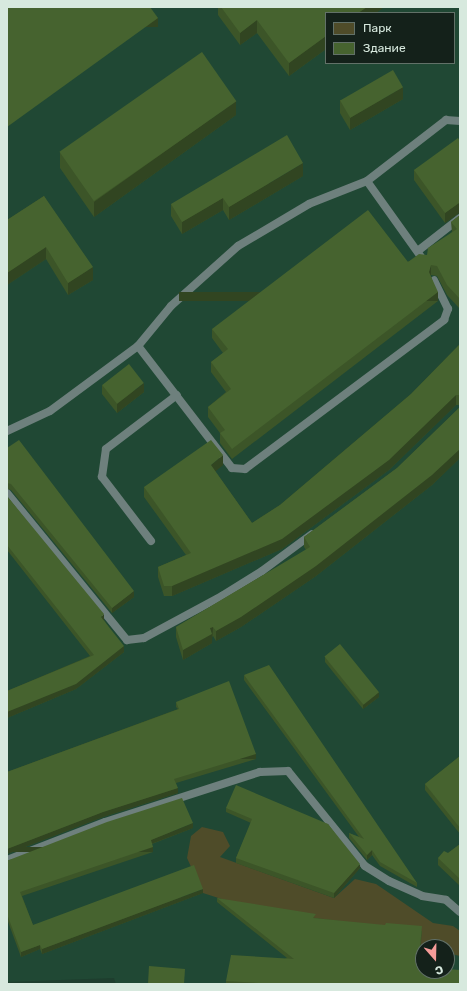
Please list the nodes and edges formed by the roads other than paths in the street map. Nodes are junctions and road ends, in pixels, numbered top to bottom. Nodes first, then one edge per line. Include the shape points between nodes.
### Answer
1 (460, 121) edge
2 (367, 181) junction
3 (460, 218) edge
4 (419, 250) junction
5 (424, 261) edge
6 (434, 280) edge
7 (138, 346) junction
8 (177, 395) junction
9 (7, 431) edge
10 (7, 493) edge
11 (320, 528) edge
12 (151, 541) dead end
13 (7, 860) edge
14 (460, 912) edge

1 - 2 lane via 446,120
2 - 4 lane
2 - 7 lane via 309,204 238,246 171,306
3 - 4 lane
4 - 5 lane
6 - 8 lane via 448,309 444,320 245,469 232,468
7 - 8 lane
7 - 9 lane via 50,411
8 - 12 lane via 106,450 102,477
10 - 11 lane via 127,640 144,638 222,596 262,571
13 - 14 lane via 105,822 253,774 288,771 365,866 389,881 422,896 446,900

